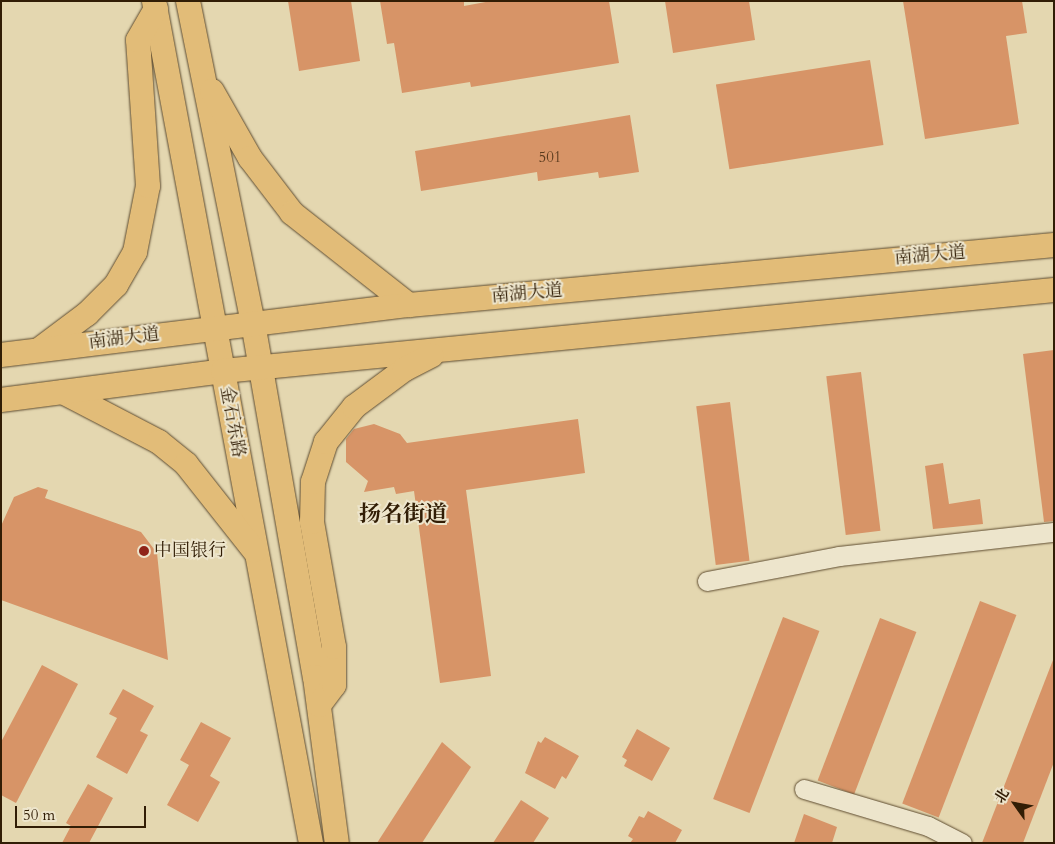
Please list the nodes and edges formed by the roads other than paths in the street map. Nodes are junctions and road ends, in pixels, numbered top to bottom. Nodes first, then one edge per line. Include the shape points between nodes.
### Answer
1 (188, 1) edge
2 (155, 5) edge
3 (202, 72) junction
4 (1054, 245) edge
5 (1054, 290) edge
6 (409, 305) junction
7 (253, 323) junction
8 (215, 327) junction
9 (442, 349) junction
10 (38, 350) junction
11 (1, 355) edge
12 (260, 367) junction
13 (223, 371) junction
14 (63, 392) junction
15 (1, 400) edge
16 (1054, 532) edge
17 (255, 552) junction
18 (707, 581) dead end
19 (319, 705) junction
20 (804, 789) dead end
21 (311, 843) edge
22 (337, 843) edge
23 (962, 843) edge

1 - 3 main road, 金石东路
2 - 8 main road, 金石东路
2 - 10 main road via 138,40 148,186 135,252 116,285 87,314
3 - 6 main road via 250,158 292,213
3 - 7 main road, 金石东路
4 - 6 main road, 南湖大道
5 - 9 main road
6 - 7 main road, 南湖大道
7 - 8 main road, 南湖大道
7 - 12 main road, 金石东路
8 - 10 main road, 南湖大道
8 - 13 main road, 金石东路
9 - 12 main road
9 - 19 main road via 354,407 326,442 312,482 312,522 334,647 334,685
10 - 11 main road, 南湖大道
12 - 13 main road
12 - 19 main road, 金石东路
13 - 14 main road
13 - 17 main road, 金石东路
14 - 15 main road
14 - 17 main road via 159,442 186,464
16 - 18 street via 838,556
17 - 21 main road, 金石东路
19 - 22 main road, 金石东路
20 - 23 street via 928,826

